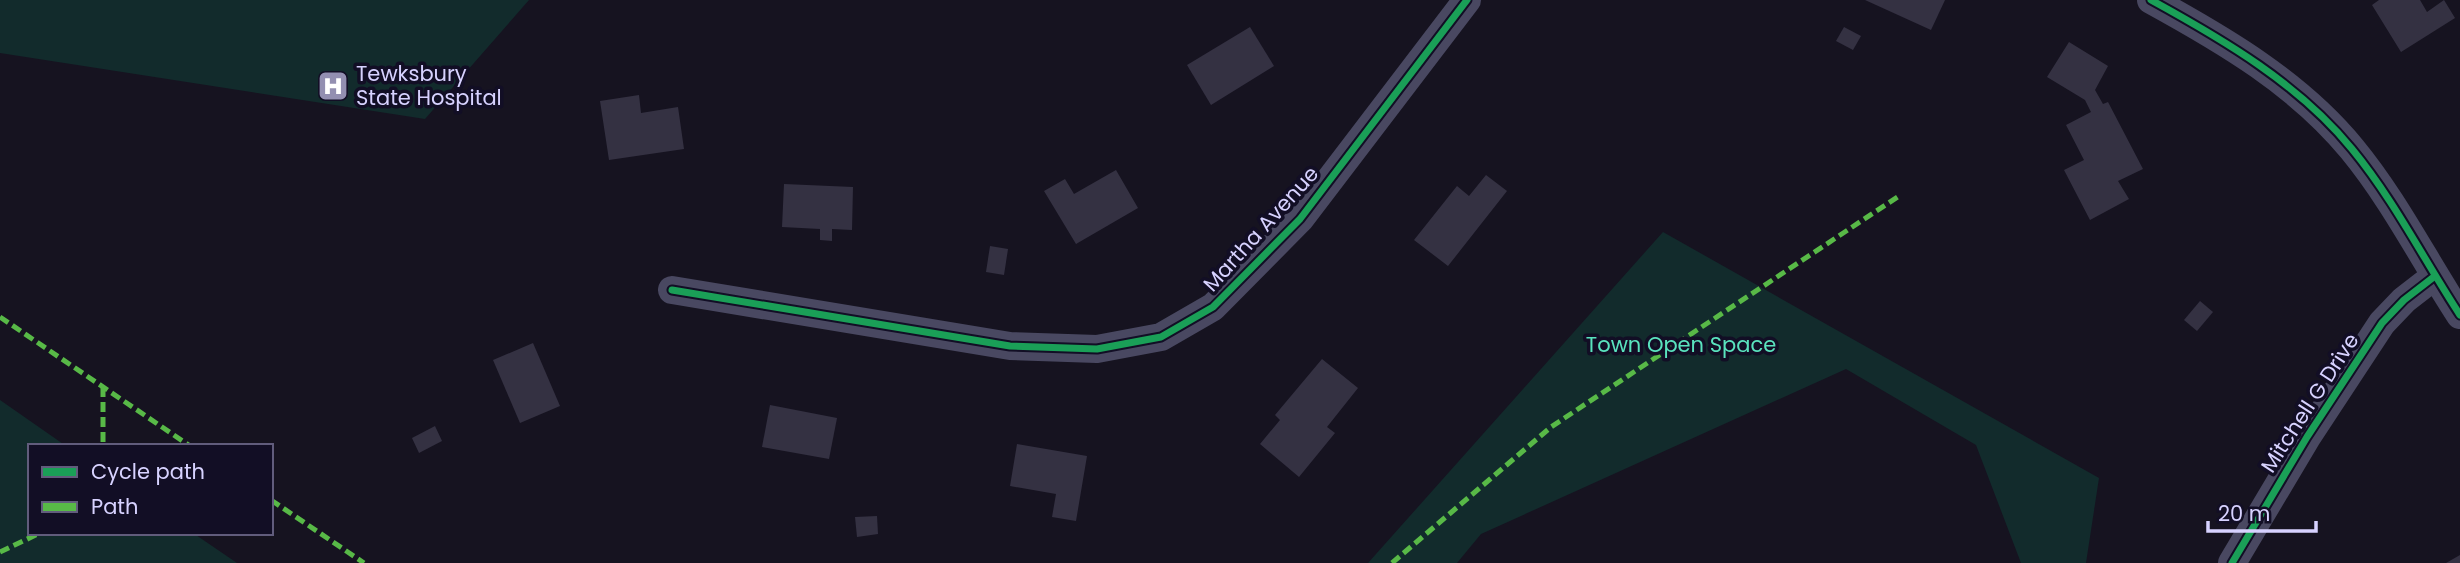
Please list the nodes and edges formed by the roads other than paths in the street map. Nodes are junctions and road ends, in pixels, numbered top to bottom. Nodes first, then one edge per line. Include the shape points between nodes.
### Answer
1 (1467, 0) edge
2 (2151, 0) edge
3 (2435, 276) junction
4 (672, 290) dead end
5 (2460, 315) edge
6 (2232, 563) edge

1 - 4 street, Martha Avenue via 1300,219 1213,307 1161,337 1097,349 1010,346
2 - 3 street via 2247,56 2313,109 2361,160
3 - 5 street
3 - 6 street, Mitchell G Drive via 2382,323

